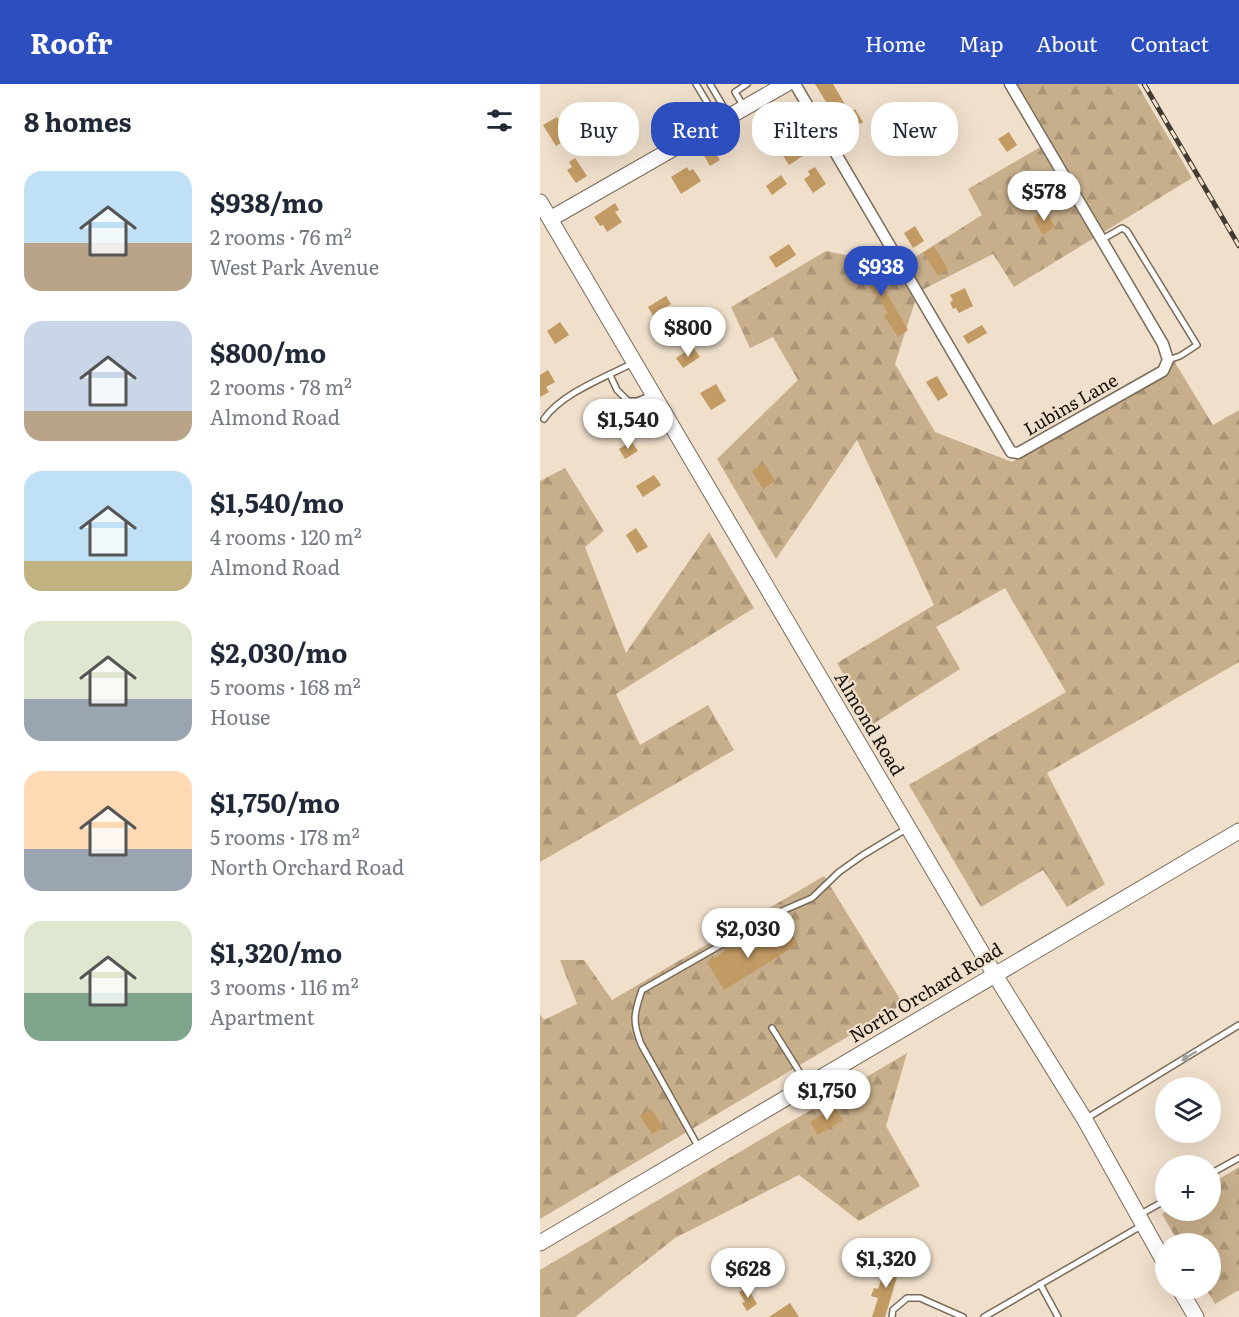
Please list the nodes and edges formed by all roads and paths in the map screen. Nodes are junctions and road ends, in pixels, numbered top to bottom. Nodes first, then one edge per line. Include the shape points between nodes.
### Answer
1 (696, 84) edge
2 (710, 84) edge
3 (747, 84) edge
4 (786, 84) edge
5 (795, 84) edge
6 (1010, 84) edge
7 (710, 102) edge
8 (717, 102) edge
9 (744, 108) junction
10 (740, 110) edge
11 (661, 156) edge
12 (540, 202) edge
13 (550, 219) junction
14 (1101, 240) junction
15 (1168, 360) junction
16 (635, 362) junction
17 (610, 375) junction
18 (654, 394) junction
19 (544, 419) dead end
20 (908, 828) junction
21 (1239, 831) edge
22 (995, 975) junction
23 (1239, 1025) edge
24 (772, 1028) dead end
25 (808, 1086) junction
26 (1084, 1120) junction
27 (700, 1149) junction
28 (1239, 1158) edge
29 (1221, 1168) edge
30 (1155, 1208) edge
31 (1140, 1220) junction
32 (540, 1243) edge
33 (1155, 1246) edge
34 (1040, 1284) junction
35 (1185, 1299) edge
36 (892, 1317) edge
37 (963, 1317) edge
38 (984, 1317) edge
39 (1058, 1317) edge
40 (1196, 1317) edge

1 - 7 lane
2 - 8 lane
3 - 9 lane via 735,92
4 - 9 main road
5 - 15 street, Lubins Lane via 1011,452 1021,453 1163,371
6 - 14 street
9 - 10 main road
11 - 13 main road
12 - 13 main road, Almond Road
13 - 16 main road, Almond Road
14 - 15 street via 1163,344
14 - 15 lane via 1122,228 1127,231 1197,345
16 - 17 lane
16 - 18 main road, Almond Road
17 - 18 lane via 628,401
17 - 19 lane via 551,409
18 - 20 main road, Almond Road
20 - 22 main road, Almond Road
20 - 27 lane via 839,872 812,898 775,914 642,990 634,1013 635,1029
21 - 22 main road, North Orchard Road
22 - 25 main road, North Orchard Road
22 - 26 main road, Almond Road
23 -> 26 lane
24 - 25 lane
25 - 27 main road, North Orchard Road
26 - 31 main road, Almond Road
27 - 32 main road, North Orchard Road
28 - 29 lane
30 - 31 lane
31 - 33 main road, Almond Road
31 - 34 lane
34 - 38 lane
34 - 39 lane
35 - 40 main road
36 - 37 lane via 893,1310 907,1298 920,1298

